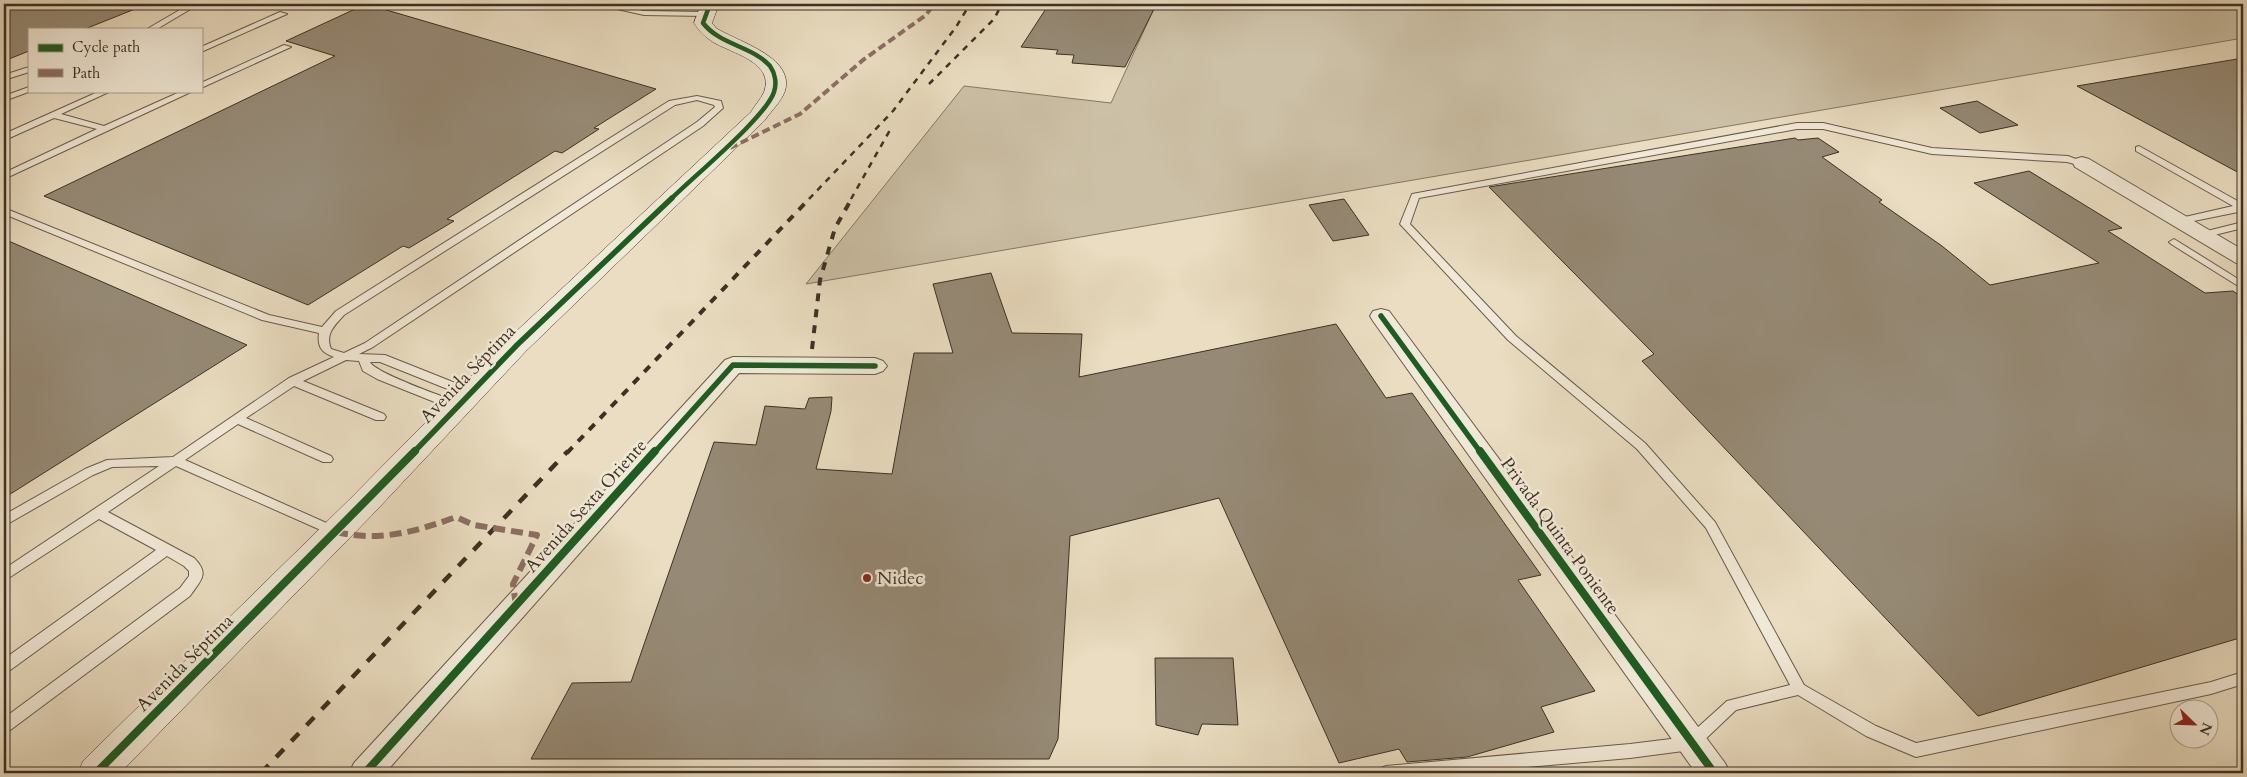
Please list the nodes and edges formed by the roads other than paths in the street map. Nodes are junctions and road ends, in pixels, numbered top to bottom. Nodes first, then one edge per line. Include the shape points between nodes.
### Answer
1 (195, 4) edge
2 (599, 4) edge
3 (707, 9) edge
4 (283, 14) dead end
5 (154, 28) edge
6 (287, 47) dead end
7 (202, 50) edge
8 (28, 69) edge
9 (4, 78) edge
10 (202, 86) edge
11 (28, 89) edge
12 (105, 92) edge
13 (187, 92) edge
14 (4, 99) edge
15 (54, 115) junction
16 (105, 129) junction
17 (4, 137) edge
18 (2139, 149) dead end
19 (2082, 163) joint
20 (4, 176) edge
21 (2242, 207) edge
22 (4, 211) edge
23 (2180, 221) junction
24 (2243, 226) edge
25 (2202, 235) junction
26 (2174, 242) dead end
27 (2243, 260) edge
28 (2243, 286) edge
29 (1381, 316) dead end
30 (324, 331) junction
31 (346, 357) junction
32 (363, 358) junction
33 (876, 366) dead end
34 (293, 381) junction
35 (463, 400) junction
36 (380, 417) dead end
37 (238, 419) junction
38 (327, 459) dead end
39 (176, 461) junction
40 (99, 513) junction
41 (4, 521) edge
42 (336, 532) junction
43 (167, 549) junction
44 (4, 576) edge
45 (4, 667) edge
46 (2243, 678) edge
47 (1799, 688) junction
48 (4, 726) edge
49 (1691, 743) junction
50 (96, 773) edge
51 (365, 773) edge
52 (1386, 773) edge
53 (1714, 773) edge

1 - 5 lane
2 - 3 lane via 635,12
3 - 35 street, Avenida Séptima via 703,23 706,31 755,55 774,72 775,89 758,116 560,303
4 - 7 lane
6 - 10 lane
8 - 9 lane
11 - 14 lane
12 - 15 lane
13 - 16 lane
15 - 16 lane
15 - 17 lane
16 - 20 lane
18 - 21 lane
19 - 23 street
19 - 47 lane via 2068,158 1932,151 1823,126 1797,126 1415,196 1405,224 1512,338 1641,446 1711,525
21 - 23 lane
22 - 30 lane via 266,318
23 - 25 street
24 - 25 lane
25 - 27 street
26 - 28 lane
29 - 49 street, Privada Quinta Poniente
30 - 31 lane via 322,342 327,352
30 - 31 lane via 340,313 363,297 672,103 697,98 718,103 719,108 700,124 369,345
31 - 32 lane
31 - 34 lane
32 - 35 lane via 381,358
32 - 35 lane via 368,368 381,376
33 - 51 street, Avenida Sexta Oriente via 733,365
34 - 36 lane
34 - 37 lane
35 - 42 street, Avenida Séptima
37 - 38 lane
37 - 39 lane
39 - 40 lane
39 - 41 lane via 111,463 89,472
39 - 42 lane
40 - 43 lane
40 - 44 lane
42 - 50 street, Avenida Séptima
43 - 45 lane
43 - 48 lane via 196,569 196,577 185,592
46 - 47 lane via 2211,688 1916,750 1871,731
47 - 49 lane via 1732,705
49 - 52 lane
49 - 53 street, Privada Quinta Poniente

